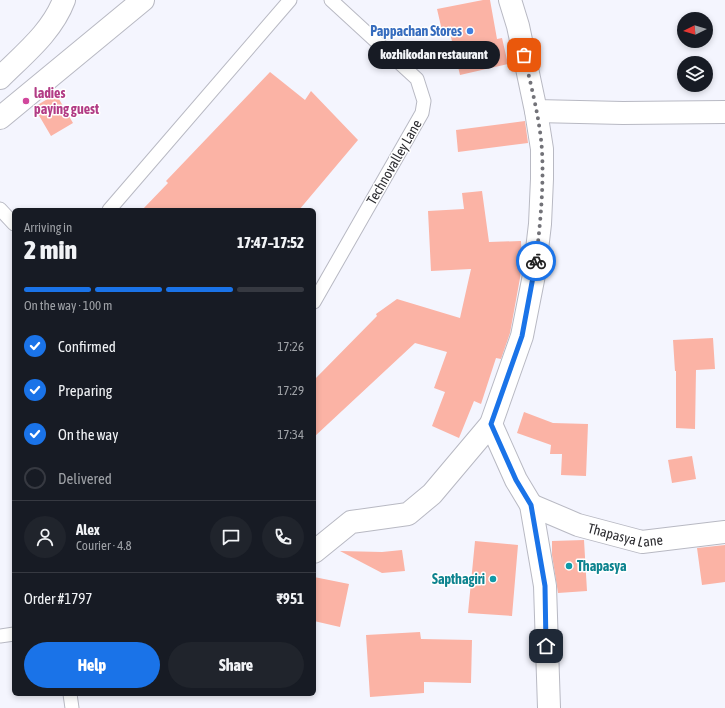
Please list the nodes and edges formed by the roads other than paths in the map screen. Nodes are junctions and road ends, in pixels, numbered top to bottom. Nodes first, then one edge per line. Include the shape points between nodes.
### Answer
1 (64, 0) edge
2 (143, 0) edge
3 (290, 0) edge
4 (331, 0) edge
5 (510, 0) edge
6 (0, 78) edge
7 (536, 111) junction
8 (725, 112) edge
9 (0, 118) edge
10 (111, 208) edge
11 (0, 209) edge
12 (12, 222) edge
13 (316, 298) edge
14 (491, 424) junction
15 (531, 505) junction
16 (725, 532) edge
17 (316, 550) edge
18 (12, 634) edge
19 (0, 636) edge
20 (70, 696) edge
21 (72, 708) edge
22 (549, 708) edge

1 - 6 street via 46,32
2 - 9 street
3 - 10 lane
4 - 13 lane, Technovalley Lane via 417,79 424,101 422,113
5 - 7 street
7 - 8 street
7 - 14 street via 542,150 542,179 534,275 522,336
11 - 12 lane
14 - 15 street via 516,480
14 - 17 street via 432,494 408,514 351,522
15 - 16 street, Thapasya Lane via 578,525 642,542
15 - 22 street via 545,586
18 - 19 lane
20 - 21 lane

